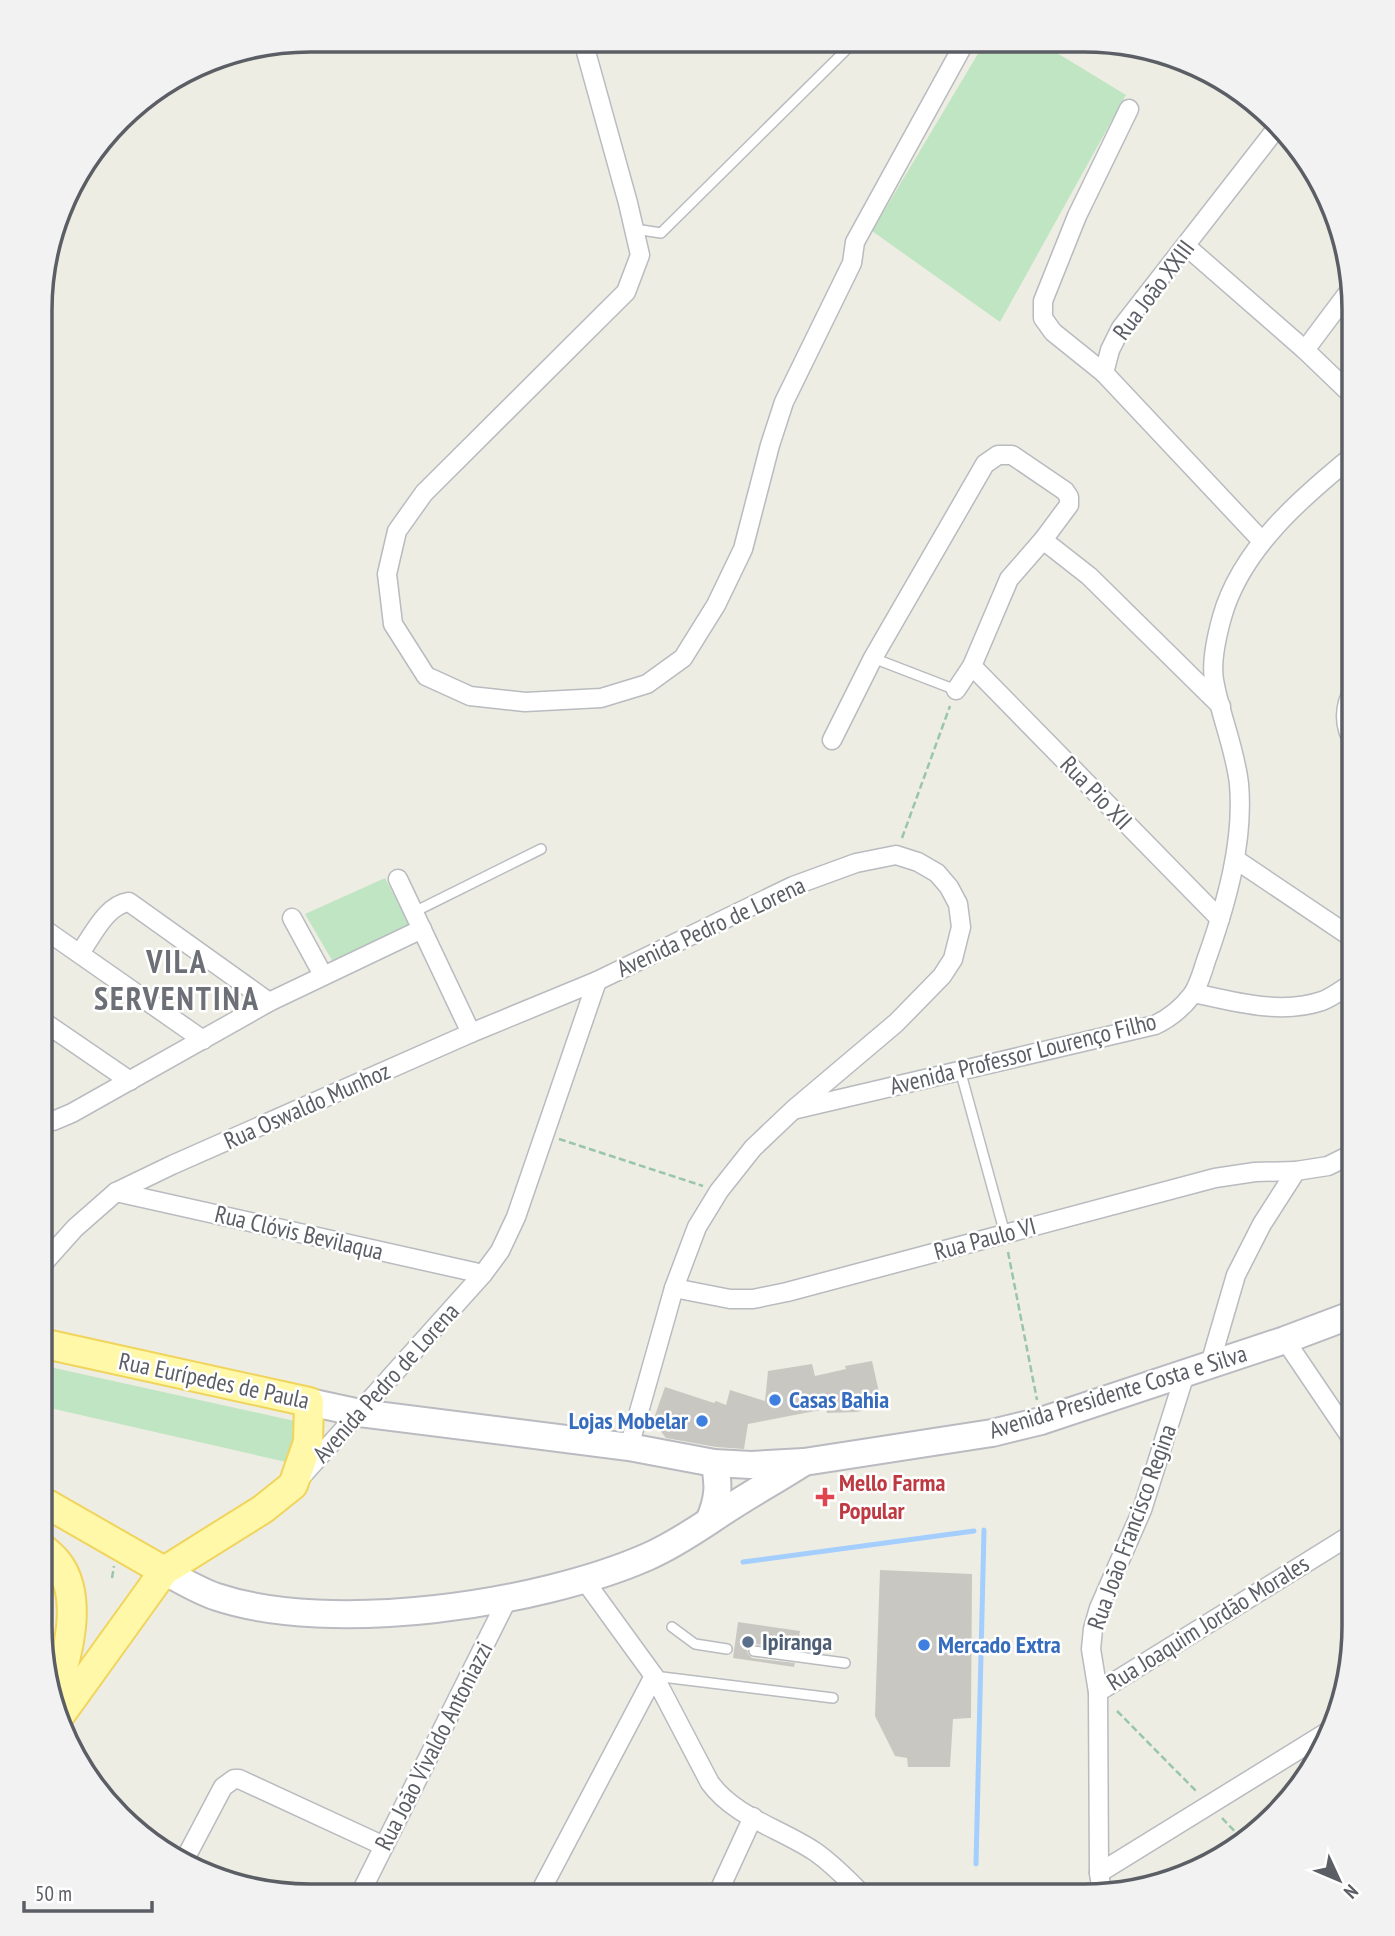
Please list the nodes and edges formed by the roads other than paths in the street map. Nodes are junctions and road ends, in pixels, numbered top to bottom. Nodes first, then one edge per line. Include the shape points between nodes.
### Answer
1 (586, 52) edge
2 (844, 52) edge
3 (960, 52) edge
4 (1129, 109) dead end
5 (1272, 134) edge
6 (635, 229) junction
7 (1186, 246) junction
8 (1342, 301) edge
9 (1305, 350) junction
10 (1104, 373) junction
11 (1342, 386) edge
12 (1342, 466) edge
13 (1043, 540) junction
14 (1262, 541) junction
15 (873, 658) junction
16 (972, 666) junction
17 (956, 690) joint
18 (1221, 706) junction
19 (832, 740) dead end
20 (541, 849) dead end
21 (1235, 859) junction
22 (398, 879) dead end
23 (292, 918) dead end
24 (1220, 919) junction
25 (418, 920) junction
26 (1342, 931) edge
27 (52, 934) edge
28 (80, 953) junction
29 (323, 975) junction
30 (597, 981) junction
31 (1342, 989) edge
32 (1194, 993) junction
33 (268, 1002) junction
34 (52, 1028) edge
35 (471, 1033) junction
36 (203, 1040) junction
37 (960, 1070) junction
38 (130, 1081) junction
39 (793, 1110) junction
40 (52, 1121) edge
41 (1342, 1159) edge
42 (1296, 1171) junction
43 (116, 1192) junction
44 (1005, 1234) junction
45 (52, 1254) edge
46 (483, 1274) junction
47 (674, 1288) junction
48 (1342, 1319) edge
49 (1285, 1340) junction
50 (52, 1345) edge
51 (1210, 1364) junction
52 (1185, 1374) junction
53 (309, 1402) junction
54 (360, 1413) junction
55 (1342, 1424) edge
56 (629, 1447) junction
57 (804, 1462) junction
58 (714, 1463) junction
59 (293, 1485) junction
60 (52, 1507) edge
61 (709, 1521) junction
62 (1342, 1540) edge
63 (52, 1557) edge
64 (164, 1572) junction
65 (585, 1581) junction
66 (508, 1598) junction
67 (672, 1627) dead end
68 (727, 1649) dead end
69 (754, 1651) dead end
70 (845, 1664) dead end
71 (654, 1676) junction
72 (58, 1681) edge
73 (1098, 1692) junction
74 (833, 1698) dead end
75 (66, 1707) edge
76 (1317, 1739) edge
77 (753, 1817) junction
78 (384, 1846) junction
79 (189, 1853) edge
80 (1099, 1873) junction
81 (1101, 1883) edge
82 (369, 1884) edge
83 (544, 1884) edge
84 (723, 1884) edge
85 (850, 1884) edge

1 - 6 street
2 - 6 lane via 661,233
3 - 6 street via 855,242 852,263 784,402 743,549 683,658 647,684 601,698 524,702 470,696 426,676 393,624 387,574 397,531 424,493 626,292 640,255
4 - 10 street via 1077,216 1043,301 1043,318 1053,332
5 - 7 street, Rua João XXIII
7 - 9 street
7 - 10 street, Rua João XXIII via 1121,328
8 - 9 street
9 - 11 street
10 - 14 street
12 - 14 street, Avenida Professor Lourenço Filho
13 - 15 street via 1069,505 1069,497 1012,455 998,455 985,464
13 - 16 street via 1009,579
13 - 18 street via 1088,576
14 - 18 street, Avenida Professor Lourenço Filho via 1246,562 1222,619 1213,677
15 - 17 lane
15 - 19 street
16 - 17 street
16 - 24 street, Rua Pio XII
18 - 21 street, Avenida Professor Lourenço Filho via 1239,782 1241,818
20 - 25 lane
21 - 24 street, Avenida Professor Lourenço Filho
21 - 26 street
22 - 25 street
23 - 29 street
24 - 32 street, Avenida Professor Lourenço Filho
25 - 29 street
25 - 35 street
27 - 28 street
28 - 33 street via 108,913 129,902
28 - 36 street
29 - 33 street
30 - 35 street, Rua Oswaldo Munhoz
30 - 39 street, Avenida Pedro de Lorena via 793,886 856,863 896,855 937,873 958,904 961,927 953,959 897,1023
30 - 46 street, Avenida Pedro de Lorena via 516,1217
31 - 32 street via 1323,1001 1290,1007 1256,1006
32 - 37 street, Avenida Professor Lourenço Filho via 1181,1009 1156,1025
33 - 36 street
34 - 38 street
35 - 43 street, Rua Oswaldo Munhoz
36 - 38 street
37 - 39 street, Avenida Professor Lourenço Filho
37 - 44 lane
38 - 40 street
39 - 47 street via 753,1148 719,1191 697,1227
41 - 42 street, Rua Paulo VI
42 - 44 street, Rua Paulo VI via 1215,1178
42 - 51 street via 1236,1275
43 - 45 street, Rua Oswaldo Munhoz
43 - 46 street, Rua Clóvis Bevilaqua
44 - 47 street, Rua Paulo VI via 753,1299
46 - 54 street, Avenida Pedro de Lorena
47 - 56 street
48 - 49 street, Avenida Presidente Costa e Silva
49 - 51 street, Avenida Presidente Costa e Silva
49 - 55 street
50 - 53 main road, Rua Eurípedes de Paula
51 - 52 street, Avenida Presidente Costa e Silva
52 - 57 street, Avenida Presidente Costa e Silva via 992,1433
52 - 73 street, Rua João Francisco Regina via 1142,1510 1096,1619 1091,1648
53 - 54 street, Rua Eurípedes de Paula
53 - 59 main road, Avenida Pedro de Lorena via 308,1442
54 - 56 street, Rua Eurípedes de Paula
54 - 59 street, Avenida Pedro de Lorena
56 - 58 street, Rua Eurípedes de Paula
57 - 58 street, Rua Eurípedes de Paula
57 - 61 street, Avenida Presidente Costa e Silva
58 - 61 street via 718,1488
59 - 64 main road, Avenida Pedro de Lorena
60 - 64 main road
61 - 65 street, Avenida Presidente Costa e Silva via 665,1549
62 - 73 street, Rua Joaquim Jordão Morales
63 - 72 main road via 69,1587 70,1637
64 - 66 street, Avenida Presidente Costa e Silva via 216,1597 280,1611 384,1612
64 - 75 main road
65 - 66 street, Avenida Presidente Costa e Silva
65 - 71 street
66 - 78 street, Rua João Vivaldo Antoniazzi
67 - 68 lane via 695,1644
69 - 70 lane
71 - 74 lane
71 - 77 street via 710,1783 732,1807
71 - 83 street
73 - 80 street, Rua João Francisco Regina
76 - 80 street
77 - 84 street
77 - 85 street via 814,1852
78 - 79 street via 234,1779 223,1787
78 - 82 street, Rua João Vivaldo Antoniazzi
80 - 81 street, Rua João Francisco Regina

